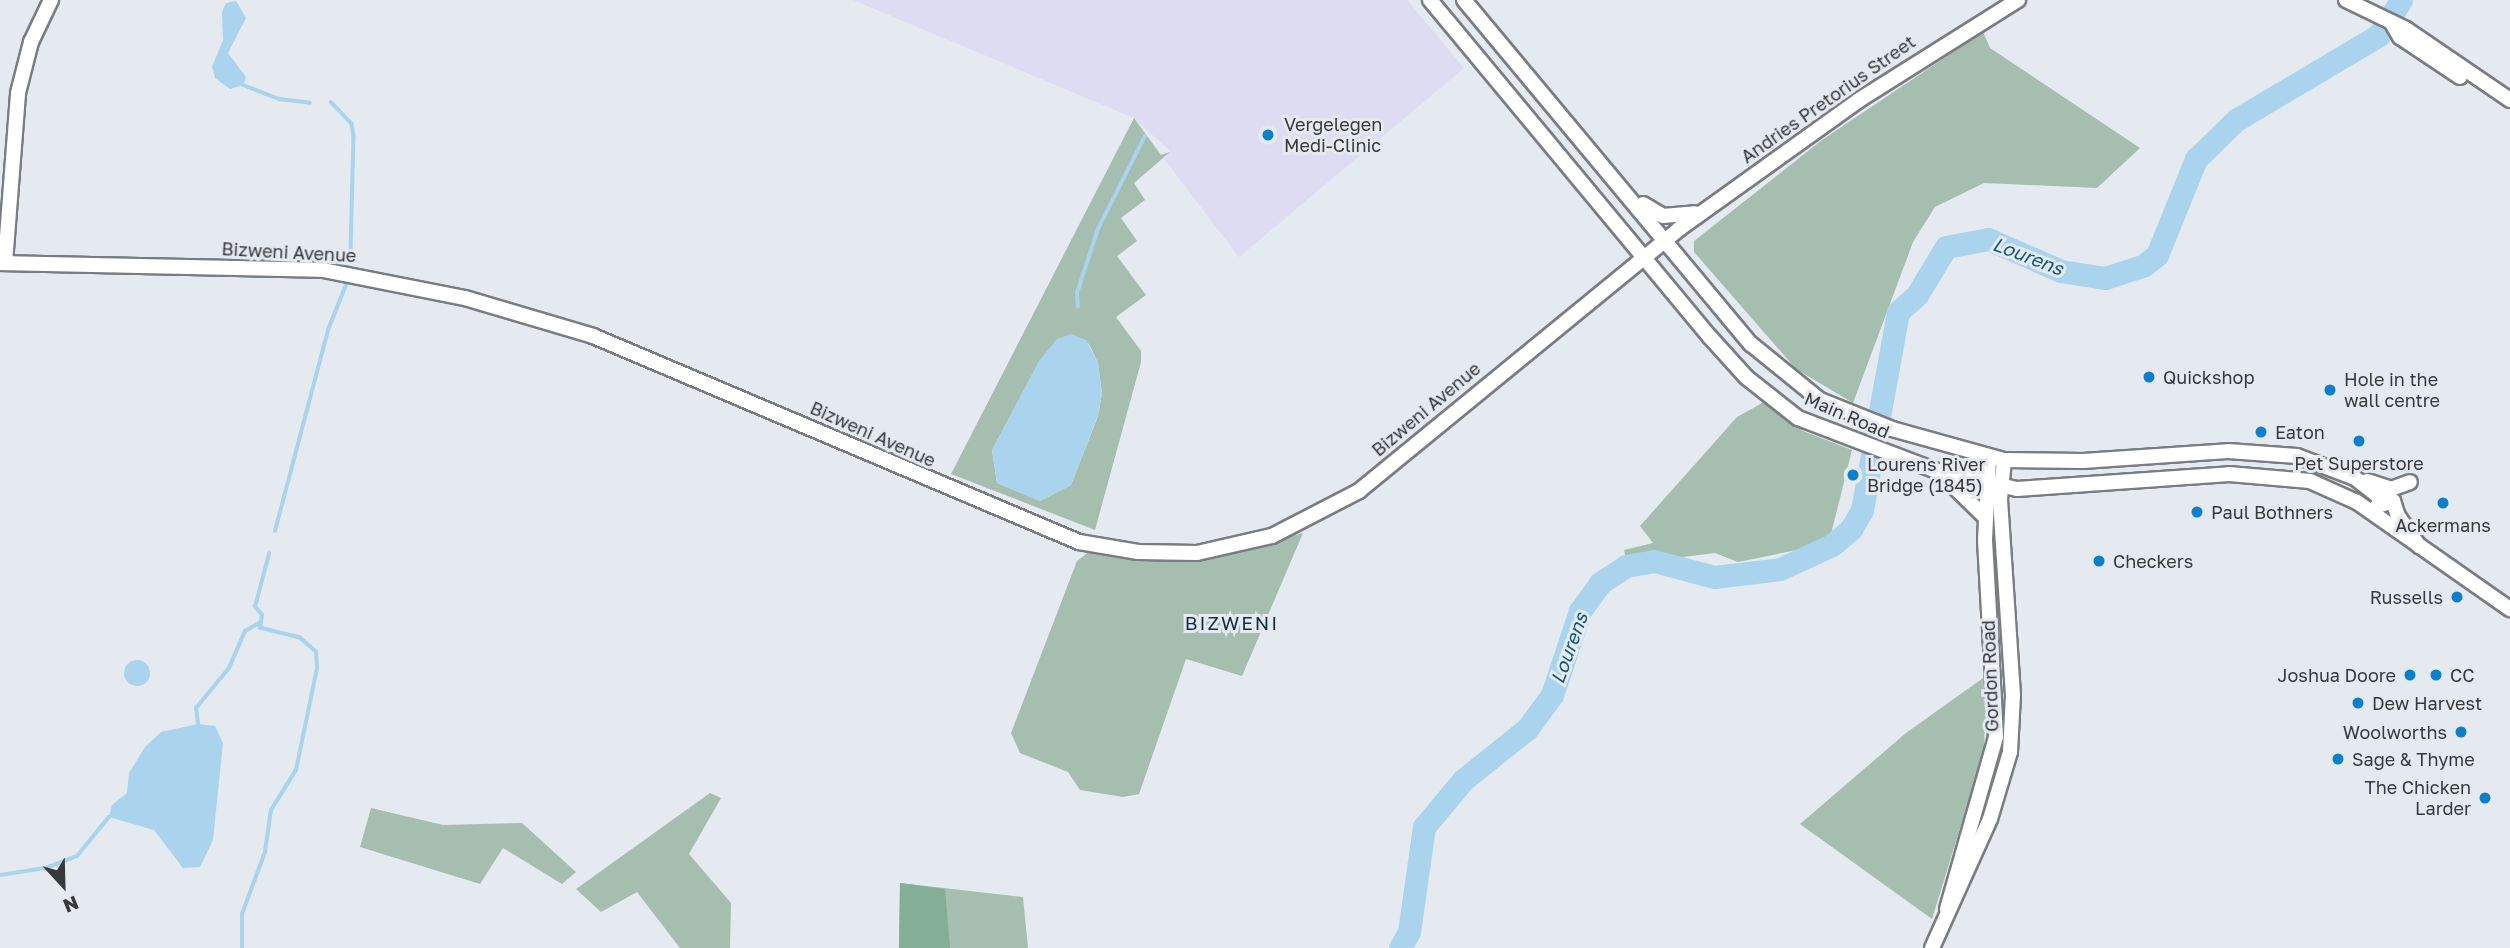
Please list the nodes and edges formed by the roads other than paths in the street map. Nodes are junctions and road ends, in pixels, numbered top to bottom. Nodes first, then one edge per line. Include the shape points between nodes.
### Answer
1 (51, 0) edge
2 (1430, 0) edge
3 (1465, 0) edge
4 (2018, 0) edge
5 (2348, 1) edge
6 (2400, 30) junction
7 (2510, 100) edge
8 (2510, 111) edge
9 (1621, 185) junction
10 (1702, 211) junction
11 (1665, 239) junction
12 (1645, 255) junction
13 (3, 263) edge
14 (1989, 457) junction
15 (2004, 460) junction
16 (1937, 471) junction
17 (2355, 478) junction
18 (2410, 482) dead end
19 (1994, 485) junction
20 (2383, 500) junction
21 (2398, 516) junction
22 (1985, 517) junction
23 (2380, 519) junction
24 (2421, 548) junction
25 (2510, 609) edge
26 (1944, 920) junction
27 (1932, 948) edge

1 - 13 street via 21,79
2 - 12 street, Main Road
3 - 9 street, Main Road
4 - 10 street, Andries Pretorius Street via 1934,49
5 - 6 street
6 - 7 street
6 - 8 street
9 - 10 street via 1663,216
9 - 11 street, Main Road
10 - 11 street, Andries Pretorius Street
11 - 12 street, Bizweni Avenue
11 - 14 street, Main Road via 1772,365 1845,412
12 - 13 street, Bizweni Avenue via 1327,511 1247,543 1165,554 1079,542 593,336 465,298 323,270
12 - 16 street, Main Road via 1746,377 1798,418
14 - 15 street, Main Road
14 - 19 street, Gordon Road
15 - 17 street, Main Road via 2260,451 2297,456
15 - 19 street, Gordon Road
16 - 19 street, Main Road
16 - 22 street
17 - 18 street via 2384,488
17 - 20 street, Main Road
19 - 22 street, Gordon Road
19 - 23 street, Main Road via 2262,474 2310,481
19 - 26 street, Gordon Road via 2013,695 2010,752 1990,818
20 - 21 street, Main Road via 2398,505
20 - 23 street via 2376,508
21 - 23 street
21 - 24 street, Main Road
22 - 26 street, Gordon Road via 1996,737
23 - 24 street, Main Road
24 - 25 street, Main Road
26 - 27 street, Gordon Road

